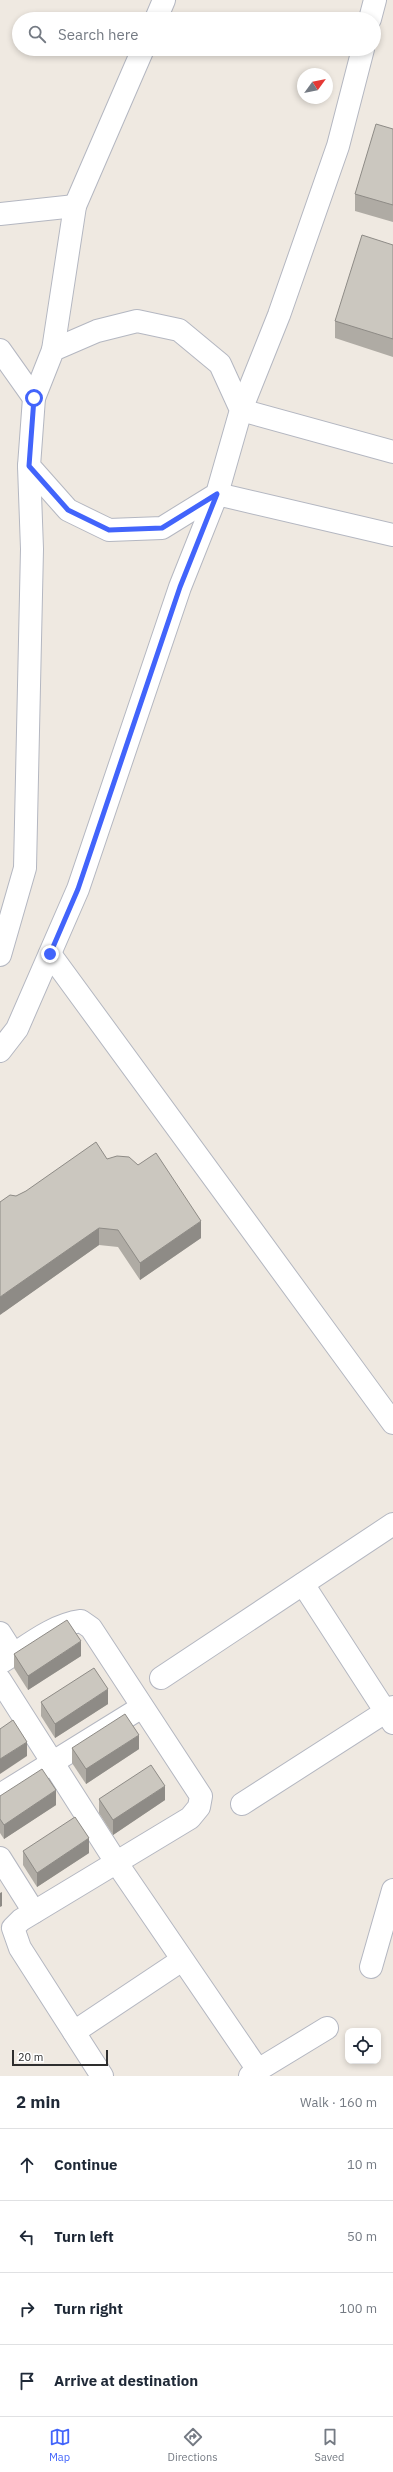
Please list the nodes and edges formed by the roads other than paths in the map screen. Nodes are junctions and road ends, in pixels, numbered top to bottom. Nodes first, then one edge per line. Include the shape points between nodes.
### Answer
1 (164, 0) edge
2 (375, 0) edge
3 (159, 12) edge
4 (372, 12) edge
5 (140, 56) edge
6 (361, 56) edge
7 (75, 206) junction
8 (0, 214) edge
9 (0, 350) edge
10 (53, 350) junction
11 (34, 398) junction
12 (241, 410) junction
13 (393, 452) edge
14 (29, 466) junction
15 (217, 494) junction
16 (393, 535) edge
17 (50, 954) junction
18 (0, 955) edge
19 (0, 1051) edge
20 (393, 1423) edge
21 (393, 1524) edge
22 (303, 1584) junction
23 (0, 1632) edge
24 (7, 1659) edge
25 (161, 1678) dead end
26 (0, 1680) edge
27 (142, 1707) junction
28 (390, 1714) edge
29 (53, 1762) junction
30 (0, 1795) edge
31 (242, 1804) dead end
32 (0, 1858) edge
33 (116, 1862) junction
34 (393, 1890) edge
35 (34, 1912) junction
36 (182, 1960) junction
37 (371, 1967) dead end
38 (327, 2028) dead end
39 (74, 2032) junction
40 (254, 2073) edge
41 (102, 2076) edge

1 - 3 street
2 - 4 street
5 - 7 street
6 - 12 street via 338,146 279,315
7 - 8 street
7 - 10 street
9 - 11 street
10 - 11 street
10 - 12 street via 97,330 137,321 179,330 220,364
11 - 14 street
12 - 13 street
12 - 15 street
14 - 15 street via 68,510 109,530 162,528
14 - 18 street via 32,549 25,868
15 - 16 street
15 - 17 street via 180,587 78,889
17 - 19 street via 17,1029
17 - 20 street
21 - 22 street
22 - 25 street
22 - 28 street
23 - 24 street
24 - 27 street via 55,1629 69,1622 81,1621 91,1628
26 - 29 street
27 - 29 street
27 - 33 street via 201,1796 199,1807 190,1818
28 - 31 street
29 - 30 street
29 - 33 street
32 - 35 street
33 - 35 street
33 - 36 street
34 - 37 street
35 - 39 street via 13,1928 14,1936
36 - 39 street
36 - 40 street
38 - 40 street
39 - 41 street

